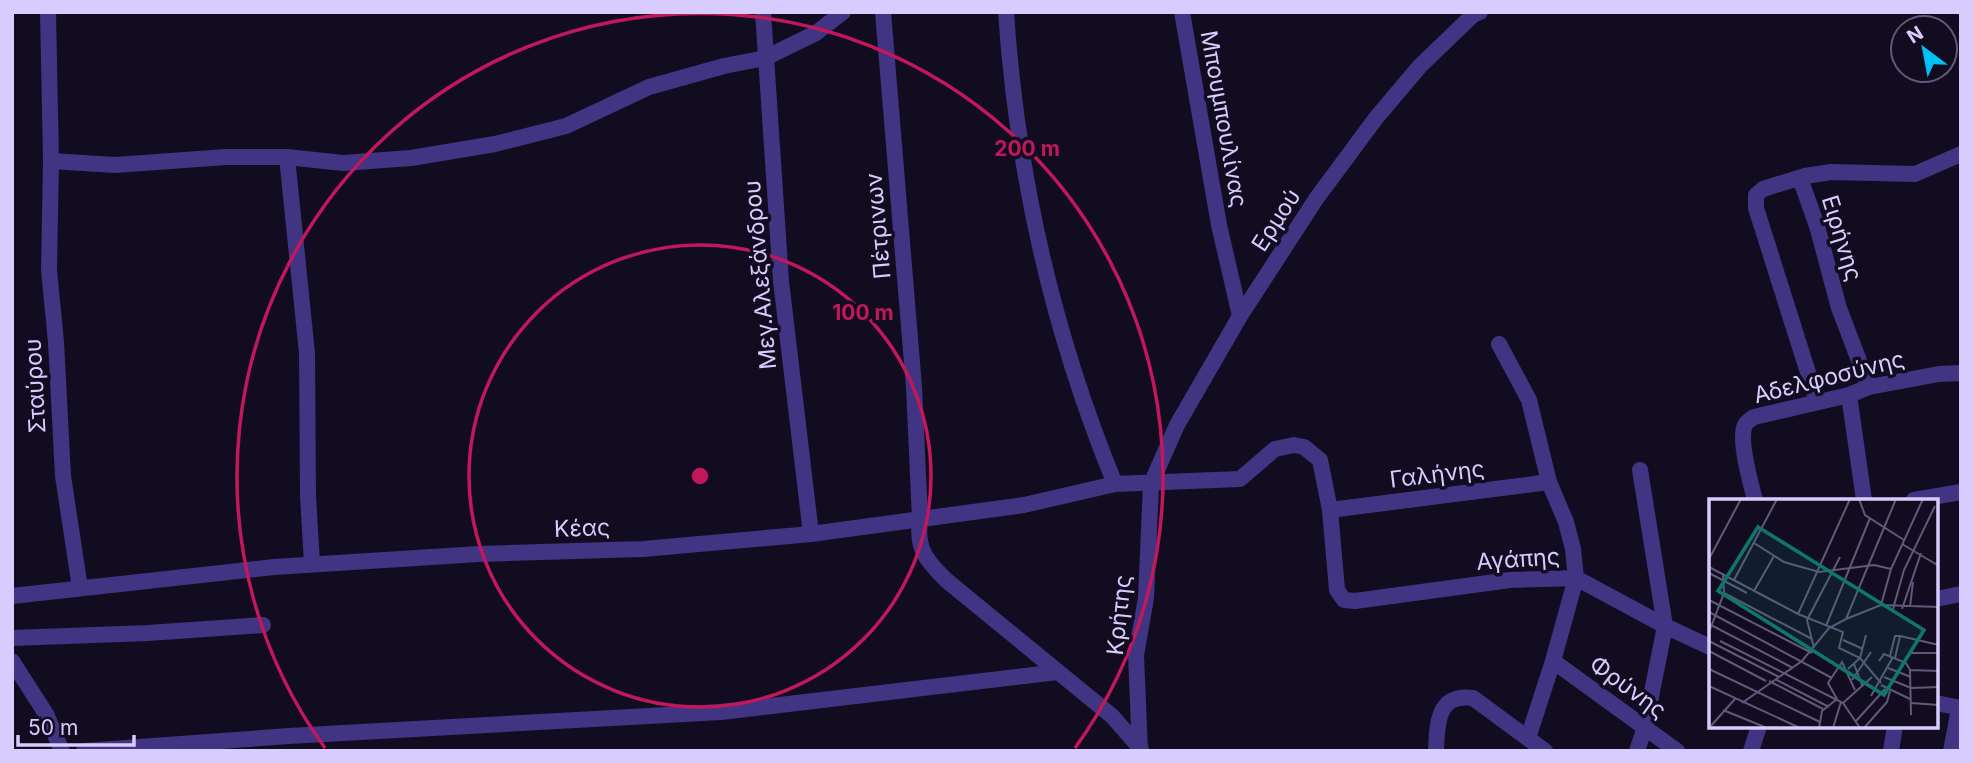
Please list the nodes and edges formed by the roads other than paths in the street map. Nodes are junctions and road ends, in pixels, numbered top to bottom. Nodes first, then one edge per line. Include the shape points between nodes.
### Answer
1 (48, 12) edge
2 (763, 12) edge
3 (843, 12) edge
4 (883, 12) edge
5 (1006, 12) edge
6 (1182, 12) edge
7 (1475, 13) edge
8 (765, 58) junction
9 (1961, 155) edge
10 (287, 157) junction
11 (51, 161) junction
12 (1800, 178) junction
13 (1240, 316) junction
14 (1499, 344) dead end
15 (1961, 373) edge
16 (1869, 387) junction
17 (1849, 395) junction
18 (1817, 401) junction
19 (1640, 470) dead end
20 (1549, 482) junction
21 (1115, 484) junction
22 (1151, 484) junction
23 (1961, 492) edge
24 (1755, 499) edge
25 (1864, 499) edge
26 (1920, 499) edge
27 (1330, 510) junction
28 (919, 519) junction
29 (811, 534) junction
30 (312, 564) junction
31 (1576, 578) junction
32 (80, 588) junction
33 (1961, 594) edge
34 (12, 596) edge
35 (1938, 598) edge
36 (1355, 601) joint
37 (263, 625) dead end
38 (1664, 626) junction
39 (12, 638) edge
40 (1709, 647) edge
41 (1553, 660) junction
42 (12, 661) edge
43 (1058, 672) junction
44 (1938, 703) edge
45 (1960, 708) edge
46 (1645, 727) junction
47 (1758, 728) edge
48 (1895, 728) edge
49 (1528, 738) junction
50 (1140, 750) edge
51 (62, 751) edge
52 (85, 751) edge
53 (1436, 751) edge
54 (1545, 751) edge
55 (1637, 751) edge
56 (1676, 751) edge
57 (1751, 751) edge
58 (1891, 751) edge
59 (1951, 751) edge

1 - 11 street, Σταύρου
2 - 8 street, Μεγ.Αλεξάνδρου
3 - 8 street via 816,33
4 - 28 street, Πέτρινων via 914,387
5 - 21 street via 1011,88 1051,297
6 - 13 street, Μπουμπουλίνας via 1219,225
7 - 13 street, Ερμού via 1420,65 1376,118
8 - 10 street via 649,86 566,126 495,144 411,158 342,163
8 - 29 street, Μεγ.Αλεξάνδρου via 781,281
9 - 12 street, Ειρήνης via 1914,174 1831,173
10 - 11 street via 115,165
10 - 30 street via 307,353
11 - 32 street, Σταύρου via 49,270 63,476
12 - 16 street, Ειρήνης via 1839,308
12 - 18 street via 1759,191 1755,200
13 - 22 street, Ερμού via 1177,425
14 - 20 street via 1529,400
15 - 16 street, Αδελφοσύνης
16 - 17 street, Αδελφοσύνης
17 - 18 street, Αδελφοσύνης
17 - 25 street
18 - 24 street, Αδελφοσύνης via 1748,421 1746,462
19 - 38 street
20 - 27 street, Γαλήνης
20 - 31 street via 1566,522
21 - 22 street, Κέας
21 - 28 street, Κέας via 1024,505
22 - 27 street, Κέας via 1240,479 1275,449 1294,445 1320,460
22 - 50 street, Κρήτης via 1146,598 1136,655
23 - 26 street
27 - 36 street, Κέας via 1336,590 1344,600
28 - 29 street, Κέας
28 - 43 street, Πέτρινων via 918,536 930,565
29 - 30 street, Κέας via 643,549
30 - 32 street, Κέας
31 - 36 street, Αγάπης via 1510,580
31 - 38 street, Αγάπης
31 - 41 street
32 - 34 street, Κέας
33 - 35 street
37 - 39 street
38 - 40 street, Αγάπης
38 - 46 street
41 - 46 street, Φρύνης
41 - 49 street
42 - 51 street via 46,714
43 - 50 street, Πέτρινων via 1112,716
43 - 52 street via 721,712
44 - 45 street
45 - 59 street
46 - 55 street
46 - 56 street, Φρύνης
47 - 57 street
48 - 58 street
49 - 53 street via 1473,698 1463,696 1441,712
49 - 54 street

